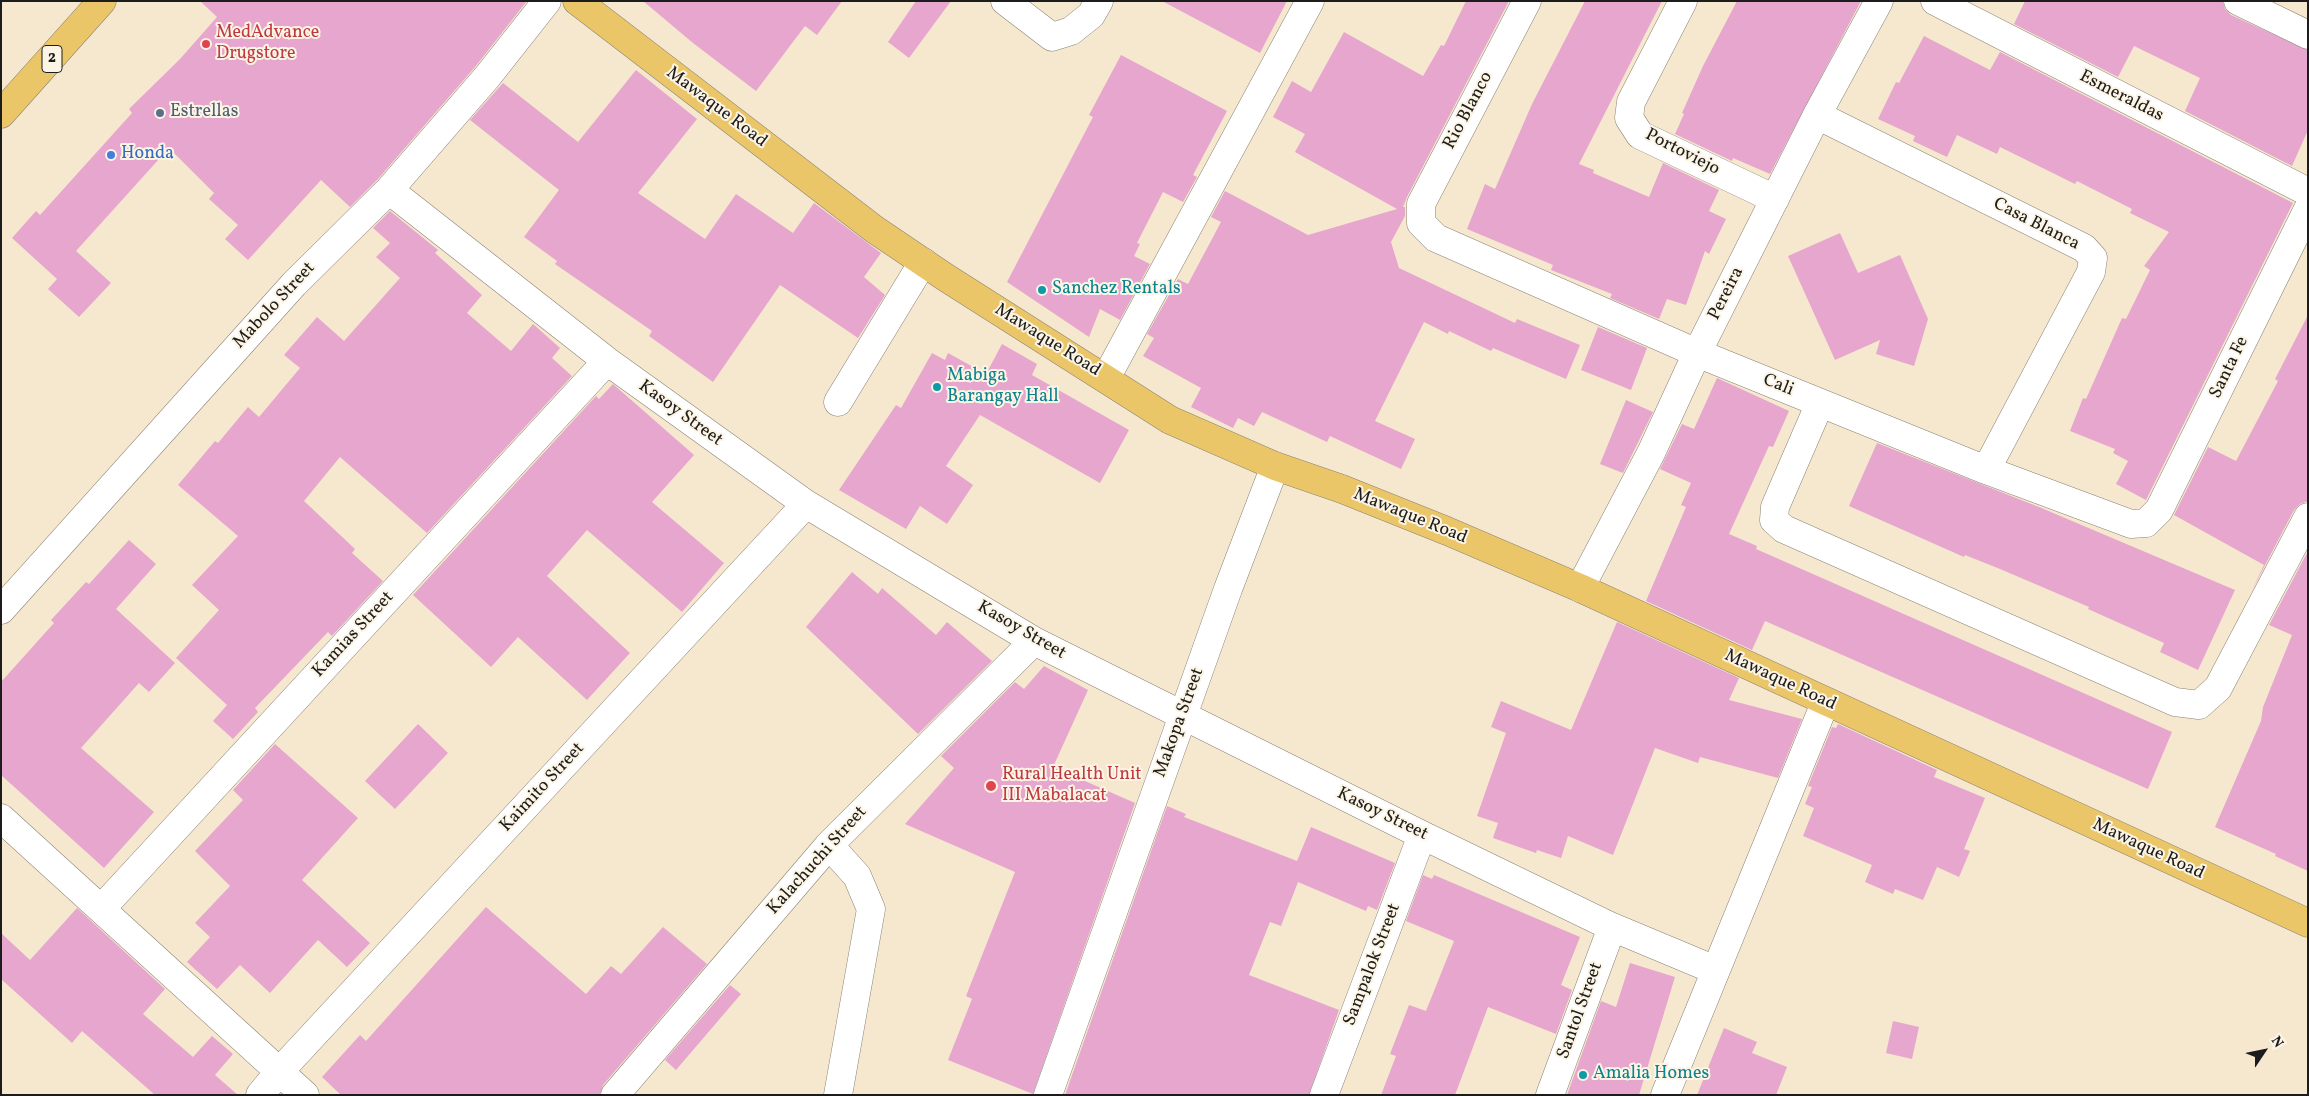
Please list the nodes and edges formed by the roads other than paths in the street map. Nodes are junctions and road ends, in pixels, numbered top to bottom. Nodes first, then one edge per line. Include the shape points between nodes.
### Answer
1 (102, 1) edge
2 (547, 1) edge
3 (577, 1) edge
4 (1005, 1) edge
5 (1099, 1) edge
6 (1310, 1) edge
7 (1527, 1) edge
8 (1683, 1) edge
9 (1879, 1) edge
10 (1935, 1) edge
11 (2238, 1) edge
12 (2308, 35) edge
13 (1, 114) edge
14 (1817, 115) junction
15 (389, 190) junction
16 (2308, 192) edge
17 (1775, 198) junction
18 (2308, 209) edge
19 (1421, 223) joint
20 (923, 262) junction
21 (1697, 353) junction
22 (607, 361) junction
23 (1106, 378) junction
24 (838, 402) dead end
25 (1820, 403) junction
26 (1275, 466) junction
27 (1986, 470) junction
28 (806, 504) junction
29 (2308, 517) edge
30 (2146, 523) joint
31 (1580, 588) junction
32 (1, 610) edge
33 (1034, 641) junction
34 (1826, 703) junction
35 (1183, 716) junction
36 (1, 818) edge
37 (1422, 835) junction
38 (829, 845) junction
39 (100, 909) junction
40 (2306, 918) edge
41 (1612, 927) junction
42 (1715, 970) junction
43 (279, 1072) junction
44 (260, 1095) edge
45 (305, 1095) edge
46 (615, 1095) edge
47 (838, 1095) edge
48 (1048, 1095) edge
49 (1324, 1095) edge
50 (1550, 1095) edge
51 (1665, 1095) edge

1 - 13 main road, 2
2 - 15 street, Mabolo Street via 487,77
3 - 20 main road, Mawaque Road via 874,229
4 - 5 street via 1052,37 1072,31 1091,15
6 - 23 street
7 - 19 street, Rio Blanco via 1421,204
8 - 17 street, Portoviejo via 1631,102 1630,118 1640,135
9 - 14 street, Pereira
10 - 16 street, Esmeraldas
11 - 12 street
14 - 17 street, Pereira
14 - 27 street, Casa Blanca via 2084,248 2093,258 2091,272
15 - 22 street, Kasoy Street
15 - 32 street, Mabolo Street via 294,284
17 - 21 street, Pereira
18 - 30 street, Santa Fe via 2159,510
19 - 21 street, Cali via 1436,238
20 - 23 main road, Mawaque Road
20 - 24 street
21 - 25 street, Cali
21 - 31 street, Pereira via 1651,453
22 - 28 street, Kasoy Street
22 - 39 street, Kamias Street
23 - 26 main road, Mawaque Road via 1170,420
25 - 27 street, Cali
25 - 29 street via 1775,507 1774,520 1784,529 2175,702 2199,705 2218,688
26 - 31 main road, Mawaque Road via 1447,531
26 - 35 street, Makopa Street
27 - 30 street, Cali via 2131,524
28 - 33 street, Kasoy Street
28 - 43 street, Kaimito Street
31 - 34 main road, Mawaque Road
33 - 35 street, Kasoy Street
33 - 38 street, Kalachuchi Street
34 - 40 main road, Mawaque Road
34 - 42 street
35 - 37 street, Kasoy Street
35 - 48 street, Makopa Street
36 - 39 street
37 - 41 street, Kasoy Street
37 - 49 street, Sampalok Street
38 - 46 street, Kalachuchi Street
38 - 47 street via 856,876 871,909
39 - 43 street
41 - 42 street, Kasoy Street
41 - 50 street, Santol Street
42 - 51 street
43 - 44 street, Kaimito Street
43 - 45 street

